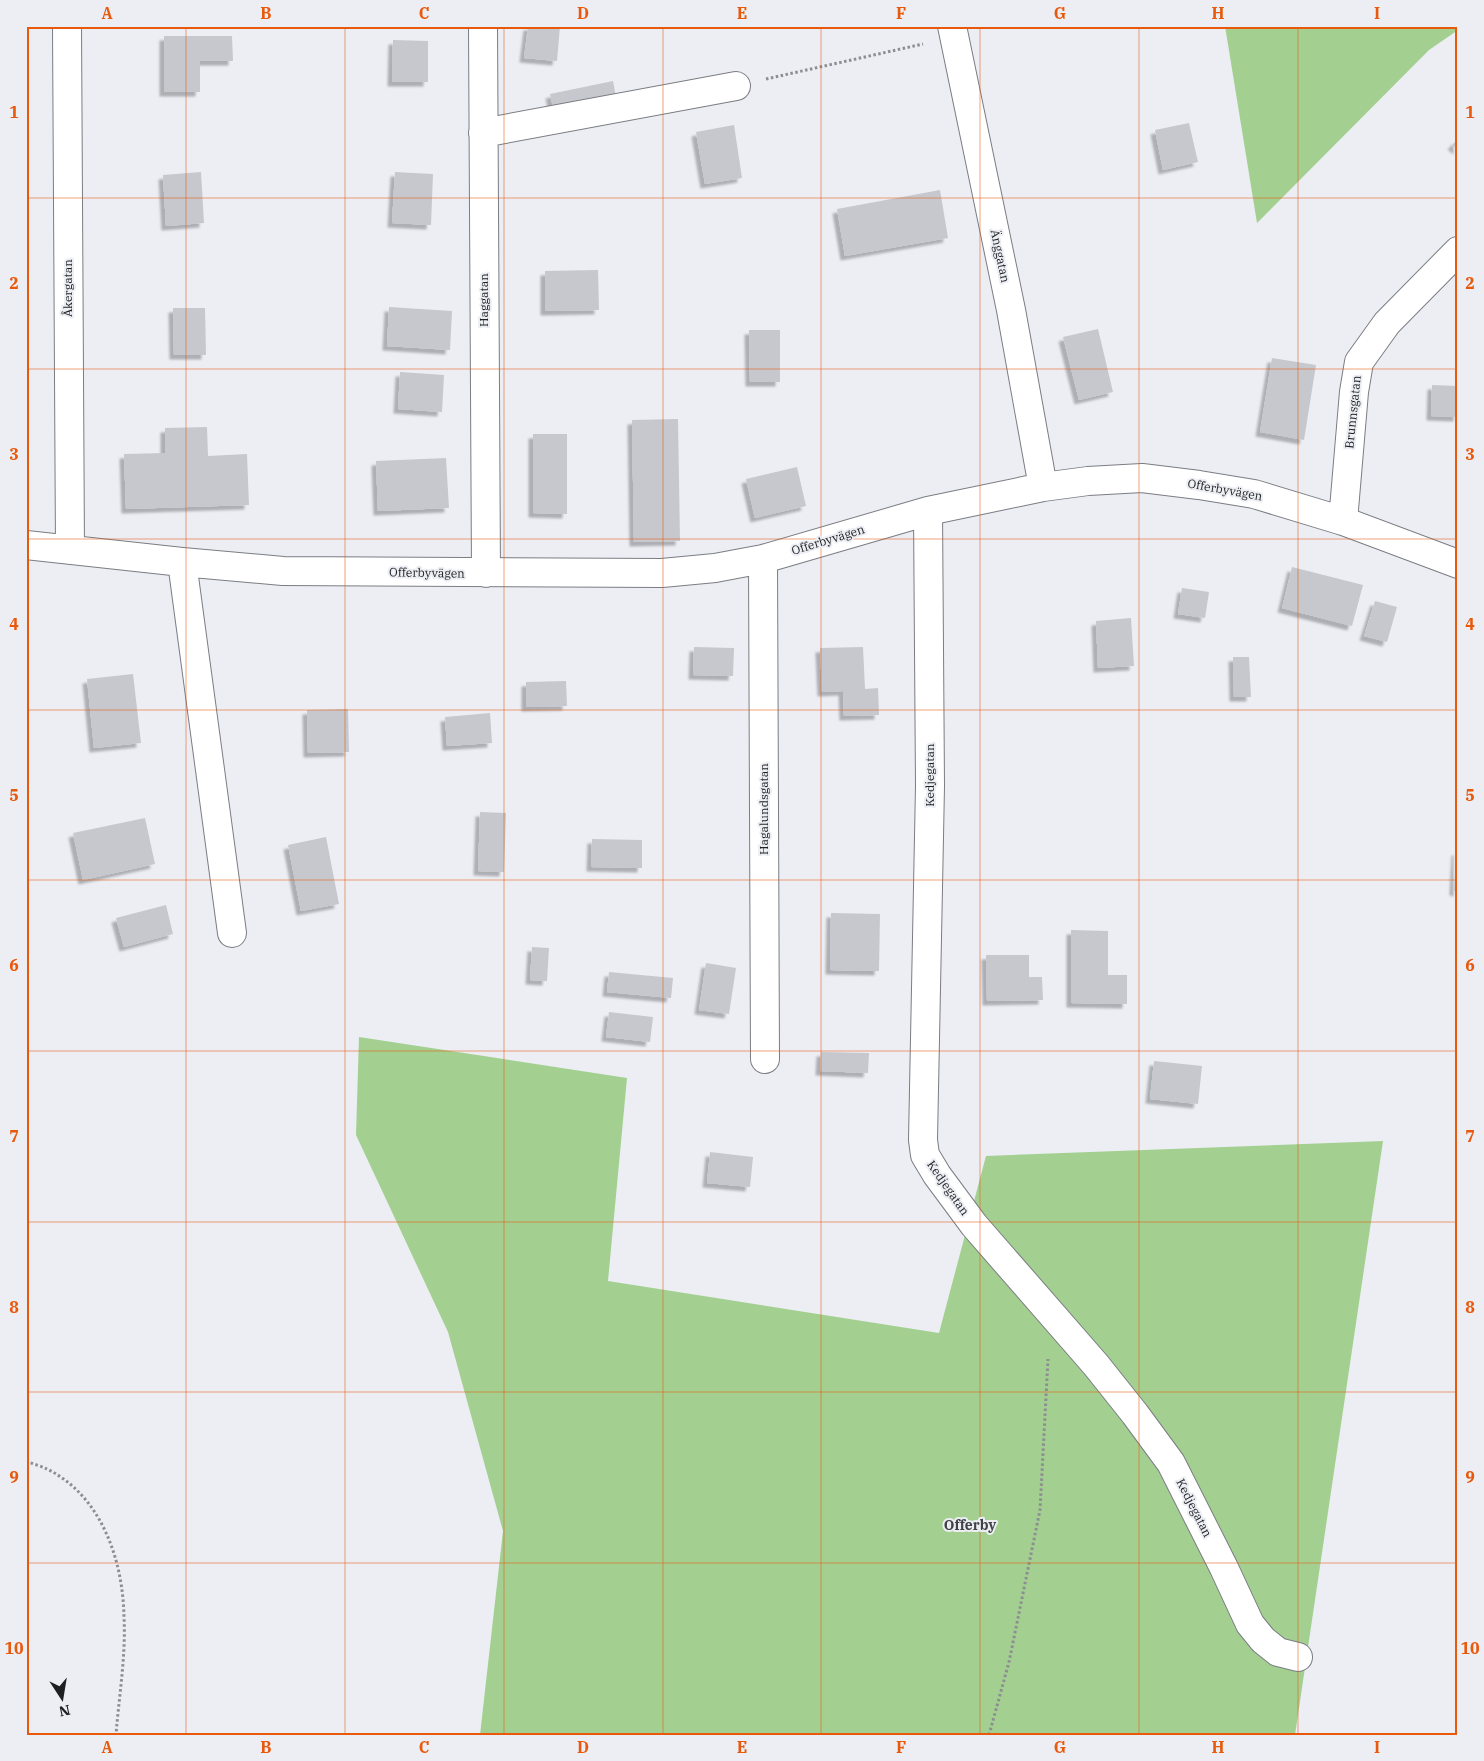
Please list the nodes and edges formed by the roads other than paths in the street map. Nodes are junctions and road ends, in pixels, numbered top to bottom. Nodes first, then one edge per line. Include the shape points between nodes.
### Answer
1 (66, 26) edge
2 (483, 26) edge
3 (954, 32) edge
4 (736, 86) road end
5 (484, 133) junction
6 (1458, 252) edge
7 (1043, 487) junction
8 (928, 511) junction
9 (1343, 520) junction
10 (26, 545) edge
11 (70, 550) junction
12 (764, 559) junction
13 (182, 562) junction
14 (1458, 564) edge
15 (486, 574) junction
16 (232, 933) dead end
17 (765, 1059) dead end
18 (1298, 1657) dead end

1 - 11 street, Åkergatan
2 - 5 street, Haggatan
3 - 7 street, Änggatan via 1011,310
4 - 5 street
5 - 15 street, Haggatan
6 - 9 street, Brunnsgatan via 1387,323 1360,362 1354,392
7 - 8 street, Offerbyvägen
7 - 9 street, Offerbyvägen via 1142,478 1254,494
8 - 12 street, Offerbyvägen
8 - 18 street, Kedjegatan via 930,786 922,1140 925,1154 974,1225 1096,1365 1171,1463 1250,1624 1262,1640 1278,1652
9 - 14 street, Offerbyvägen
10 - 11 street, Offerbyvägen
11 - 13 street, Offerbyvägen
12 - 15 street, Offerbyvägen via 662,573
12 - 17 street, Hagalundsgatan
13 - 15 street, Offerbyvägen via 283,571
13 - 16 street

